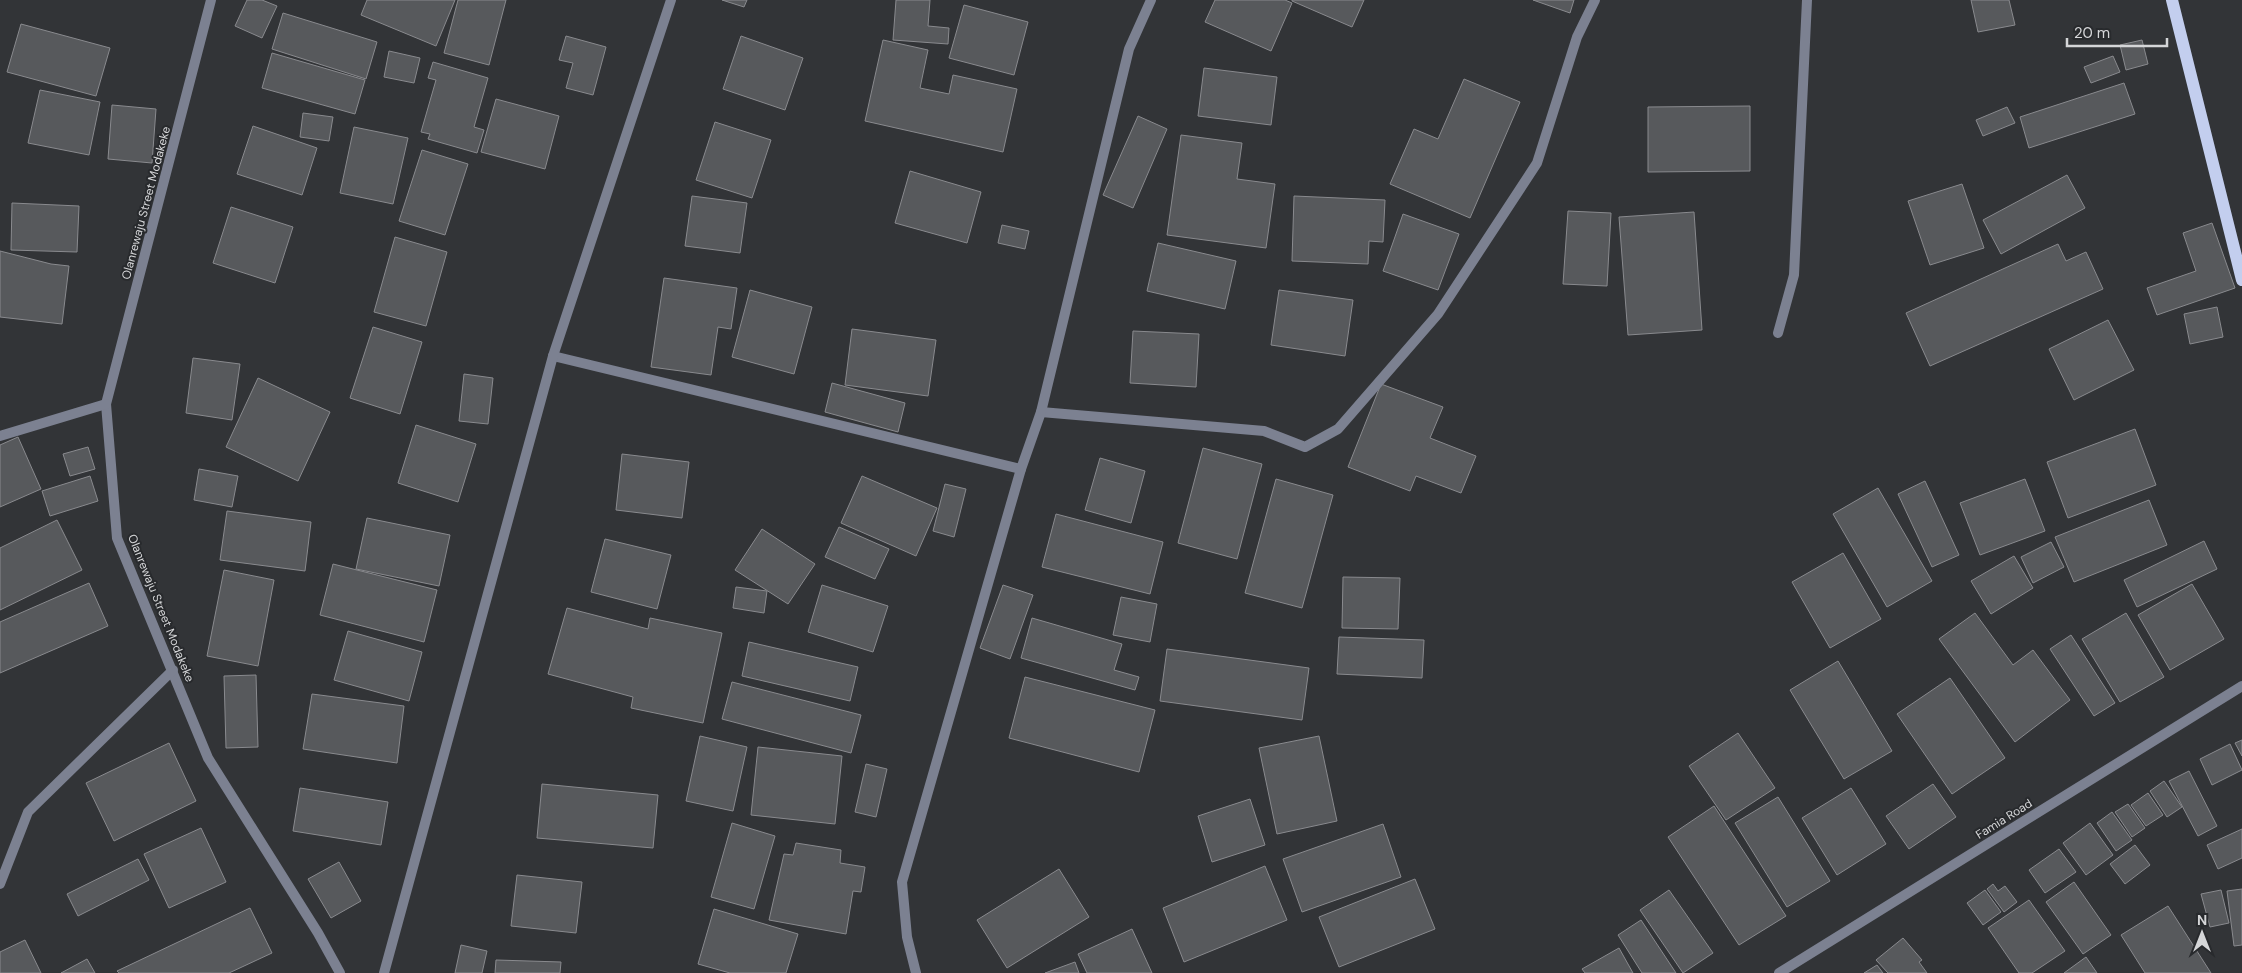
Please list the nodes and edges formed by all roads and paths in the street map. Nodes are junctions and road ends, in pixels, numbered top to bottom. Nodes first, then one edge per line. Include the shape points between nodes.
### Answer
1 (211, 0) edge
2 (671, 0) edge
3 (1151, 0) edge
4 (1595, 0) edge
5 (1807, 0) edge
6 (2172, 0) edge
7 (2242, 280) edge
8 (1778, 333) dead end
9 (554, 356) junction
10 (106, 404) junction
11 (1041, 412) junction
12 (0, 436) edge
13 (1021, 469) junction
14 (173, 670) junction
15 (2242, 686) edge
16 (0, 884) edge
17 (340, 973) edge
18 (384, 973) edge
19 (916, 973) edge
20 (1779, 973) edge

1 - 10 street, Olanrewaju Street Modakeke
2 - 9 street
3 - 11 street via 1129,49
4 - 11 street via 1577,37 1537,163 1438,314 1338,429 1306,447 1264,431
5 - 8 street via 1794,275
6 - 7 main road
9 - 13 street
9 - 18 street
10 - 12 street
10 - 14 street, Olanrewaju Street Modakeke via 117,538
11 - 13 street
13 - 19 street via 902,882
14 - 16 street via 28,812
14 - 17 street, Olanrewaju Street Modakeke via 208,758
15 - 20 street, Famia Road

